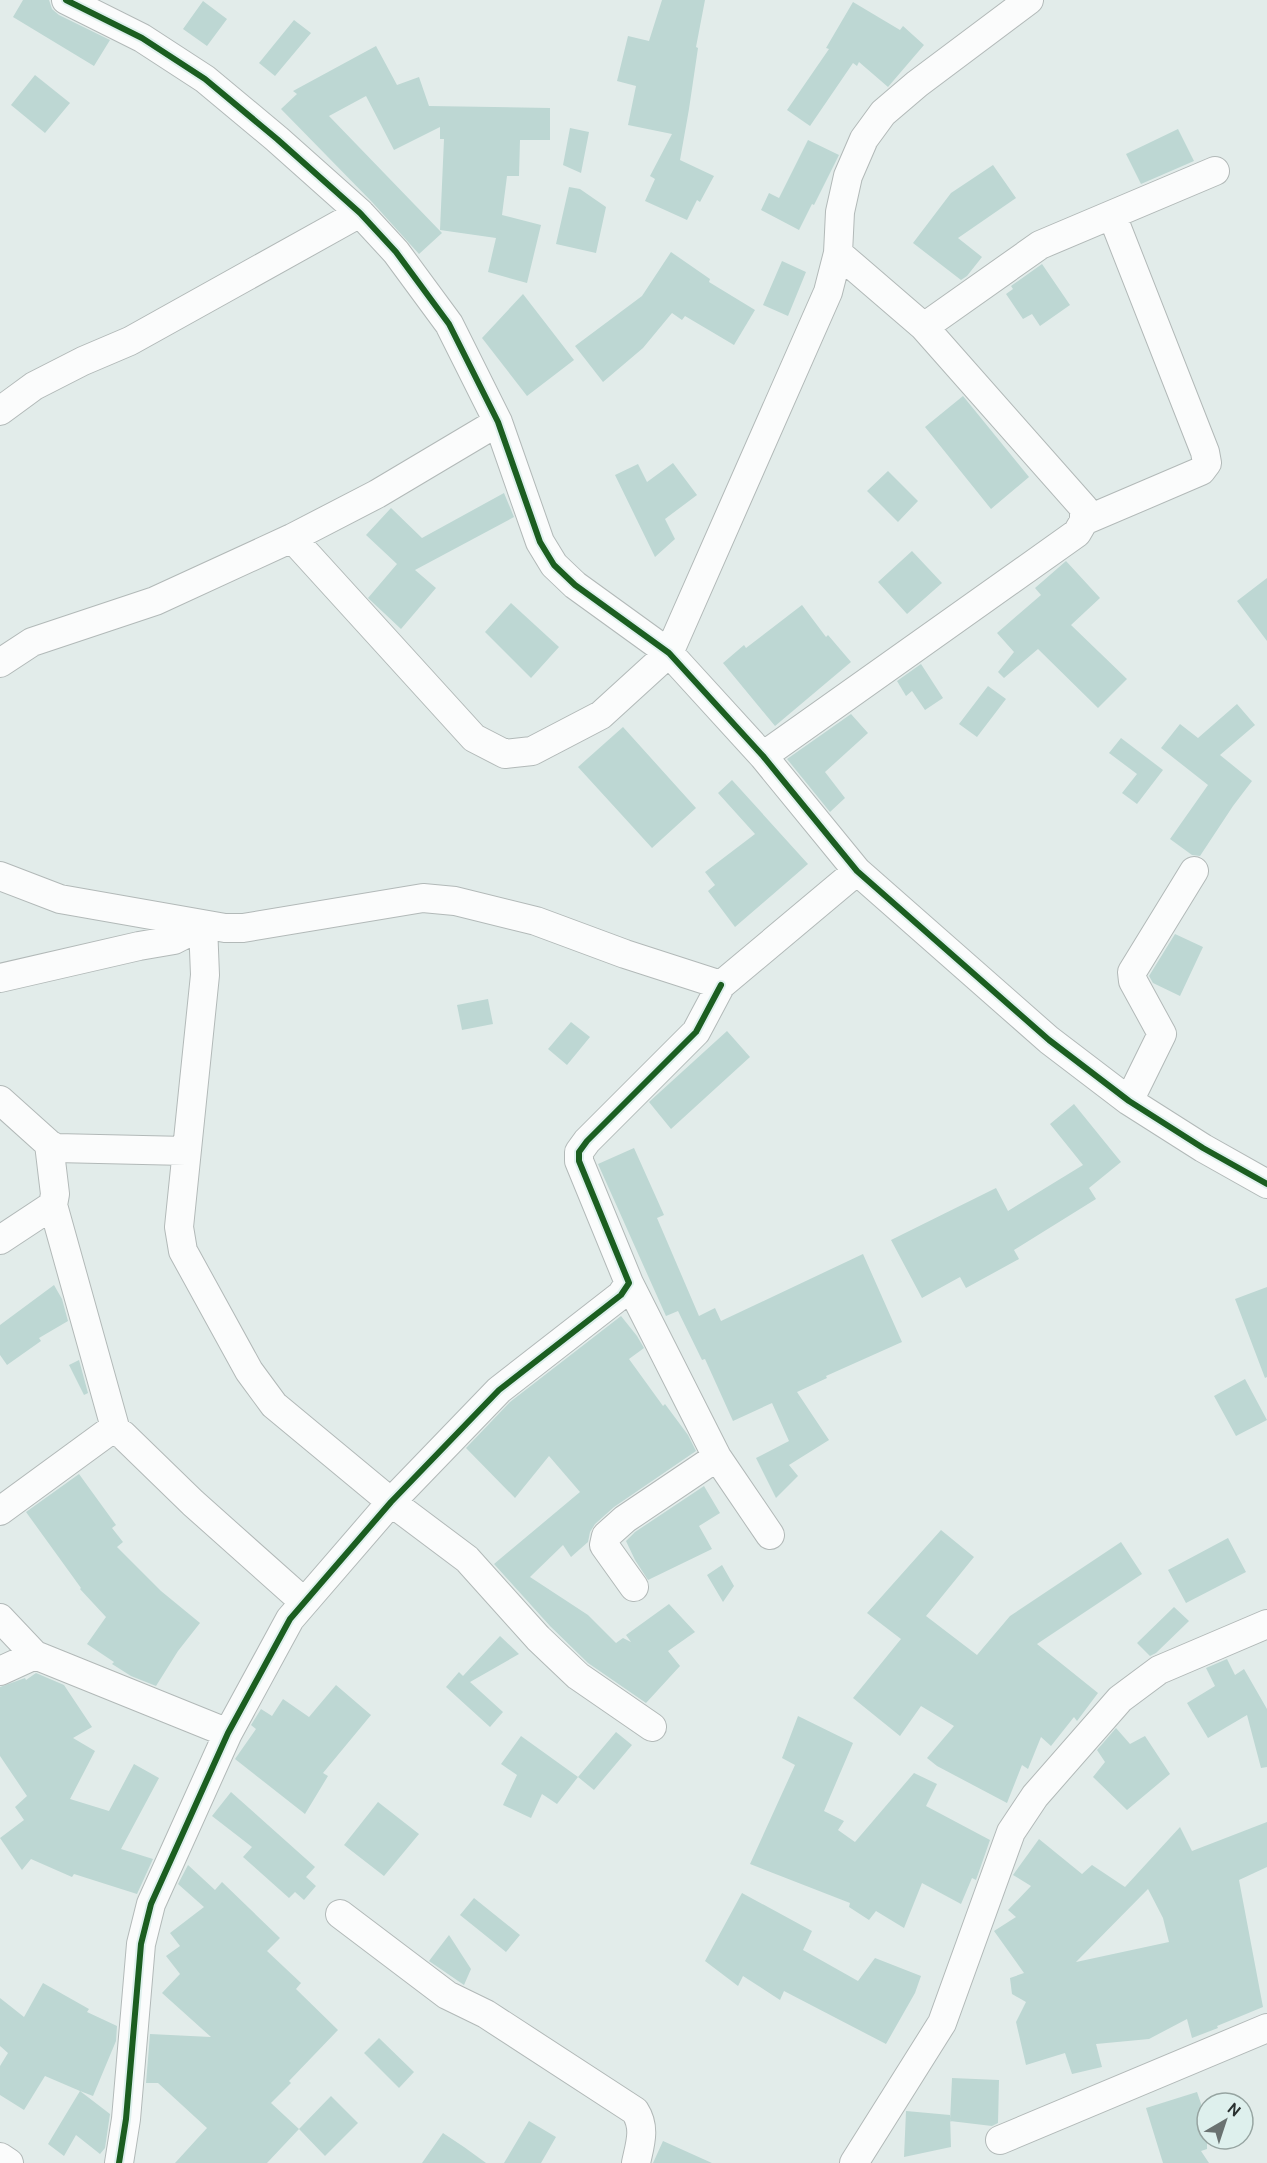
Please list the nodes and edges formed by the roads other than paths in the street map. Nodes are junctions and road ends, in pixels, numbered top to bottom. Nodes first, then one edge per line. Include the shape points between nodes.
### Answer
1 (1029, 0) edge
2 (84, 4) edge
3 (1215, 171) dead end
4 (360, 213) junction
5 (1112, 214) junction
6 (838, 253) junction
7 (924, 327) junction
8 (0, 411) edge
9 (498, 422) junction
10 (1084, 521) junction
11 (292, 538) junction
12 (669, 653) junction
13 (0, 663) edge
14 (763, 756) junction
15 (857, 871) junction
16 (1194, 871) dead end
17 (0, 876) edge
18 (204, 925) junction
19 (0, 978) edge
20 (721, 985) junction
21 (0, 1100) edge
22 (1129, 1101) junction
23 (49, 1144) junction
24 (186, 1151) junction
25 (1267, 1184) edge
26 (53, 1205) junction
27 (0, 1240) edge
28 (629, 1283) junction
29 (117, 1431) junction
30 (717, 1457) junction
31 (391, 1502) junction
32 (0, 1511) edge
33 (770, 1535) dead end
34 (634, 1587) dead end
35 (304, 1602) junction
36 (0, 1618) edge
37 (1267, 1624) edge
38 (35, 1655) junction
39 (0, 1671) edge
40 (652, 1727) dead end
41 (228, 1733) junction
42 (340, 1914) dead end
43 (1267, 2028) edge
44 (1000, 2140) dead end
45 (0, 2157) edge
46 (9, 2163) edge
47 (119, 2163) edge
48 (636, 2163) edge
49 (854, 2163) edge

1 - 6 street via 883,113 864,139 848,176 840,212
2 - 4 street via 205,79
3 - 5 street
4 - 8 street via 130,341 34,386
4 - 9 street via 396,252 449,324
5 - 7 street via 1040,245
5 - 10 street via 1207,463 1201,471
6 - 7 street
6 - 12 street via 828,292
7 - 10 street via 1084,508
9 - 11 street via 377,494
9 - 12 street via 540,542 554,565 575,585
10 - 14 street via 1077,533
11 - 12 street via 474,738 505,754 532,751 601,715
11 - 13 street via 155,601 32,642
12 - 14 street
14 - 15 street
15 - 20 street
15 - 22 street via 1048,1040
16 - 22 street via 1132,972 1133,981 1162,1034
17 - 18 street via 60,899
18 - 19 street via 174,940
18 - 20 street via 243,928 423,898 455,901 536,921
18 - 24 street via 205,975
20 - 28 street via 696,1032 579,1152 579,1161
21 - 23 street
22 - 25 street
23 - 24 street via 56,1148
23 - 26 street
24 - 31 street via 179,1227 183,1251 249,1371 274,1405
26 - 27 street
26 - 29 street
28 - 30 street
28 - 31 street via 621,1295 499,1390
29 - 32 street via 108,1432
29 - 35 street
30 - 33 street
30 - 34 street via 606,1536 604,1545
31 - 35 street
31 - 40 street via 467,1559 578,1676
35 - 41 street via 290,1619
36 - 38 street
37 - 49 street via 1159,1670 1120,1700 1035,1796 1011,1832 942,2024
38 - 39 street
38 - 41 street
41 - 47 street via 151,1904 141,1944
42 - 48 street via 447,1995 486,2014 635,2111 643,2132
43 - 44 street
45 - 46 street

